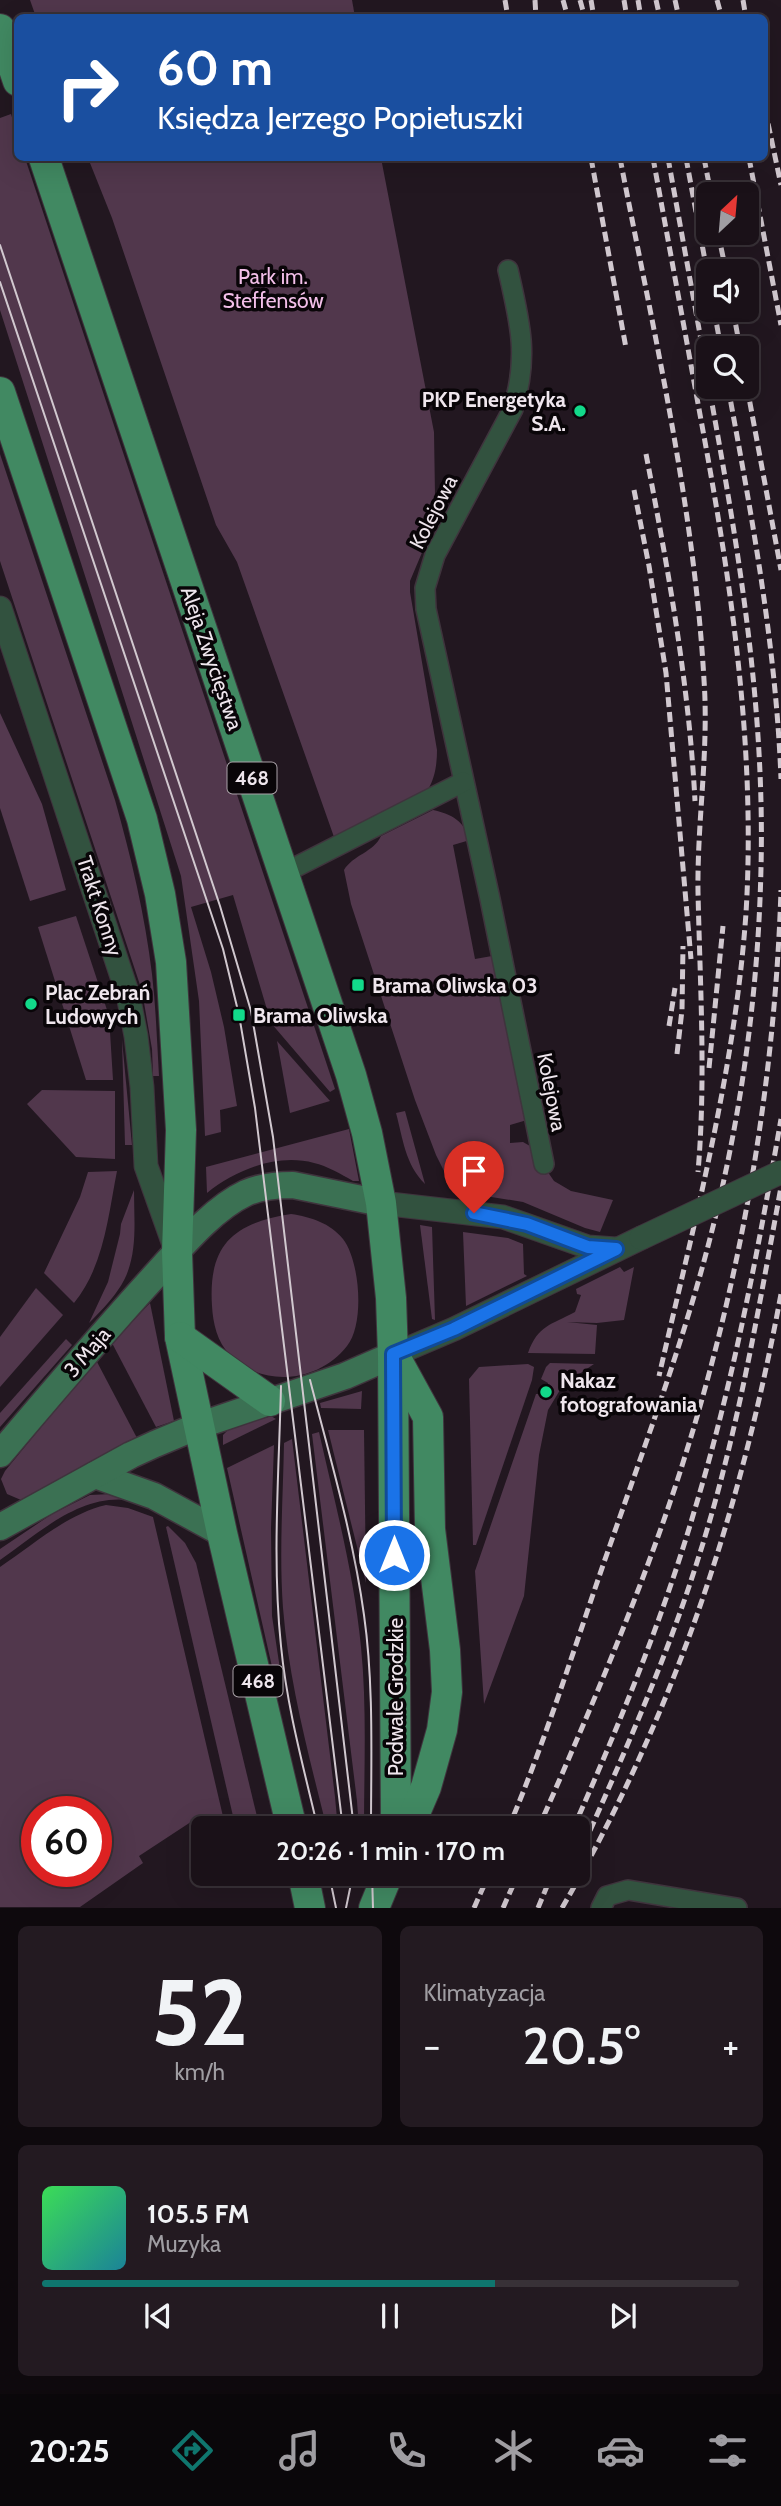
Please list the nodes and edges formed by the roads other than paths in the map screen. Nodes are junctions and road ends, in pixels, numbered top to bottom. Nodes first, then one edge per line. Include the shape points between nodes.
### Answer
1 (0, 29) edge
2 (14, 69) edge
3 (45, 161) edge
4 (508, 270) dead end
5 (0, 391) edge
6 (0, 608) edge
7 (463, 782) junction
8 (284, 873) junction
9 (544, 1164) dead end
10 (781, 1172) edge
11 (381, 1203) junction
12 (616, 1249) junction
13 (177, 1252) junction
14 (180, 1337) junction
15 (393, 1354) junction
16 (270, 1401) junction
17 (198, 1426) junction
18 (0, 1454) edge
19 (95, 1475) junction
20 (5, 1518) edge
21 (222, 1533) junction
22 (289, 1816) edge
23 (400, 1816) edge
24 (406, 1816) edge
25 (305, 1886) edge
26 (383, 1886) edge
27 (397, 1886) edge
28 (310, 1908) edge
29 (374, 1908) edge
30 (397, 1908) edge
31 (601, 1908) edge
32 (737, 1908) edge

1 - 2 main road
3 - 8 main road, Aleja Zwycięstwa / 468
4 - 7 street, Kolejowa via 523,347 518,393 439,547 425,588
5 - 13 main road, 468 via 142,819 160,894 171,962 180,1102
6 - 13 street, Trakt Konny via 128,995 142,1087 146,1166
7 - 8 street
7 - 9 street, Kolejowa
8 - 11 main road, Aleja Zwycięstwa / 468 via 351,1075
10 - 12 street, bridge
11 - 12 street via 503,1217 588,1247
11 - 13 main road via 293,1185 264,1187 221,1209
11 - 15 main road, 468
12 - 15 street
13 - 14 main road, 468
13 - 18 main road, 3 Maja
14 - 16 main road
14 - 17 main road, 468
15 - 16 main road
15 - 23 main road, Podwale Grodzkie / 468
15 - 24 main road via 428,1417 430,1529 447,1692 429,1775
16 - 17 main road
17 - 19 main road
17 - 21 main road, 468
19 - 20 main road
19 - 21 main road via 154,1496
21 - 22 main road, 468
25 - 28 main road
26 - 29 main road
27 - 30 main road
31 - 32 street via 607,1896 628,1890

